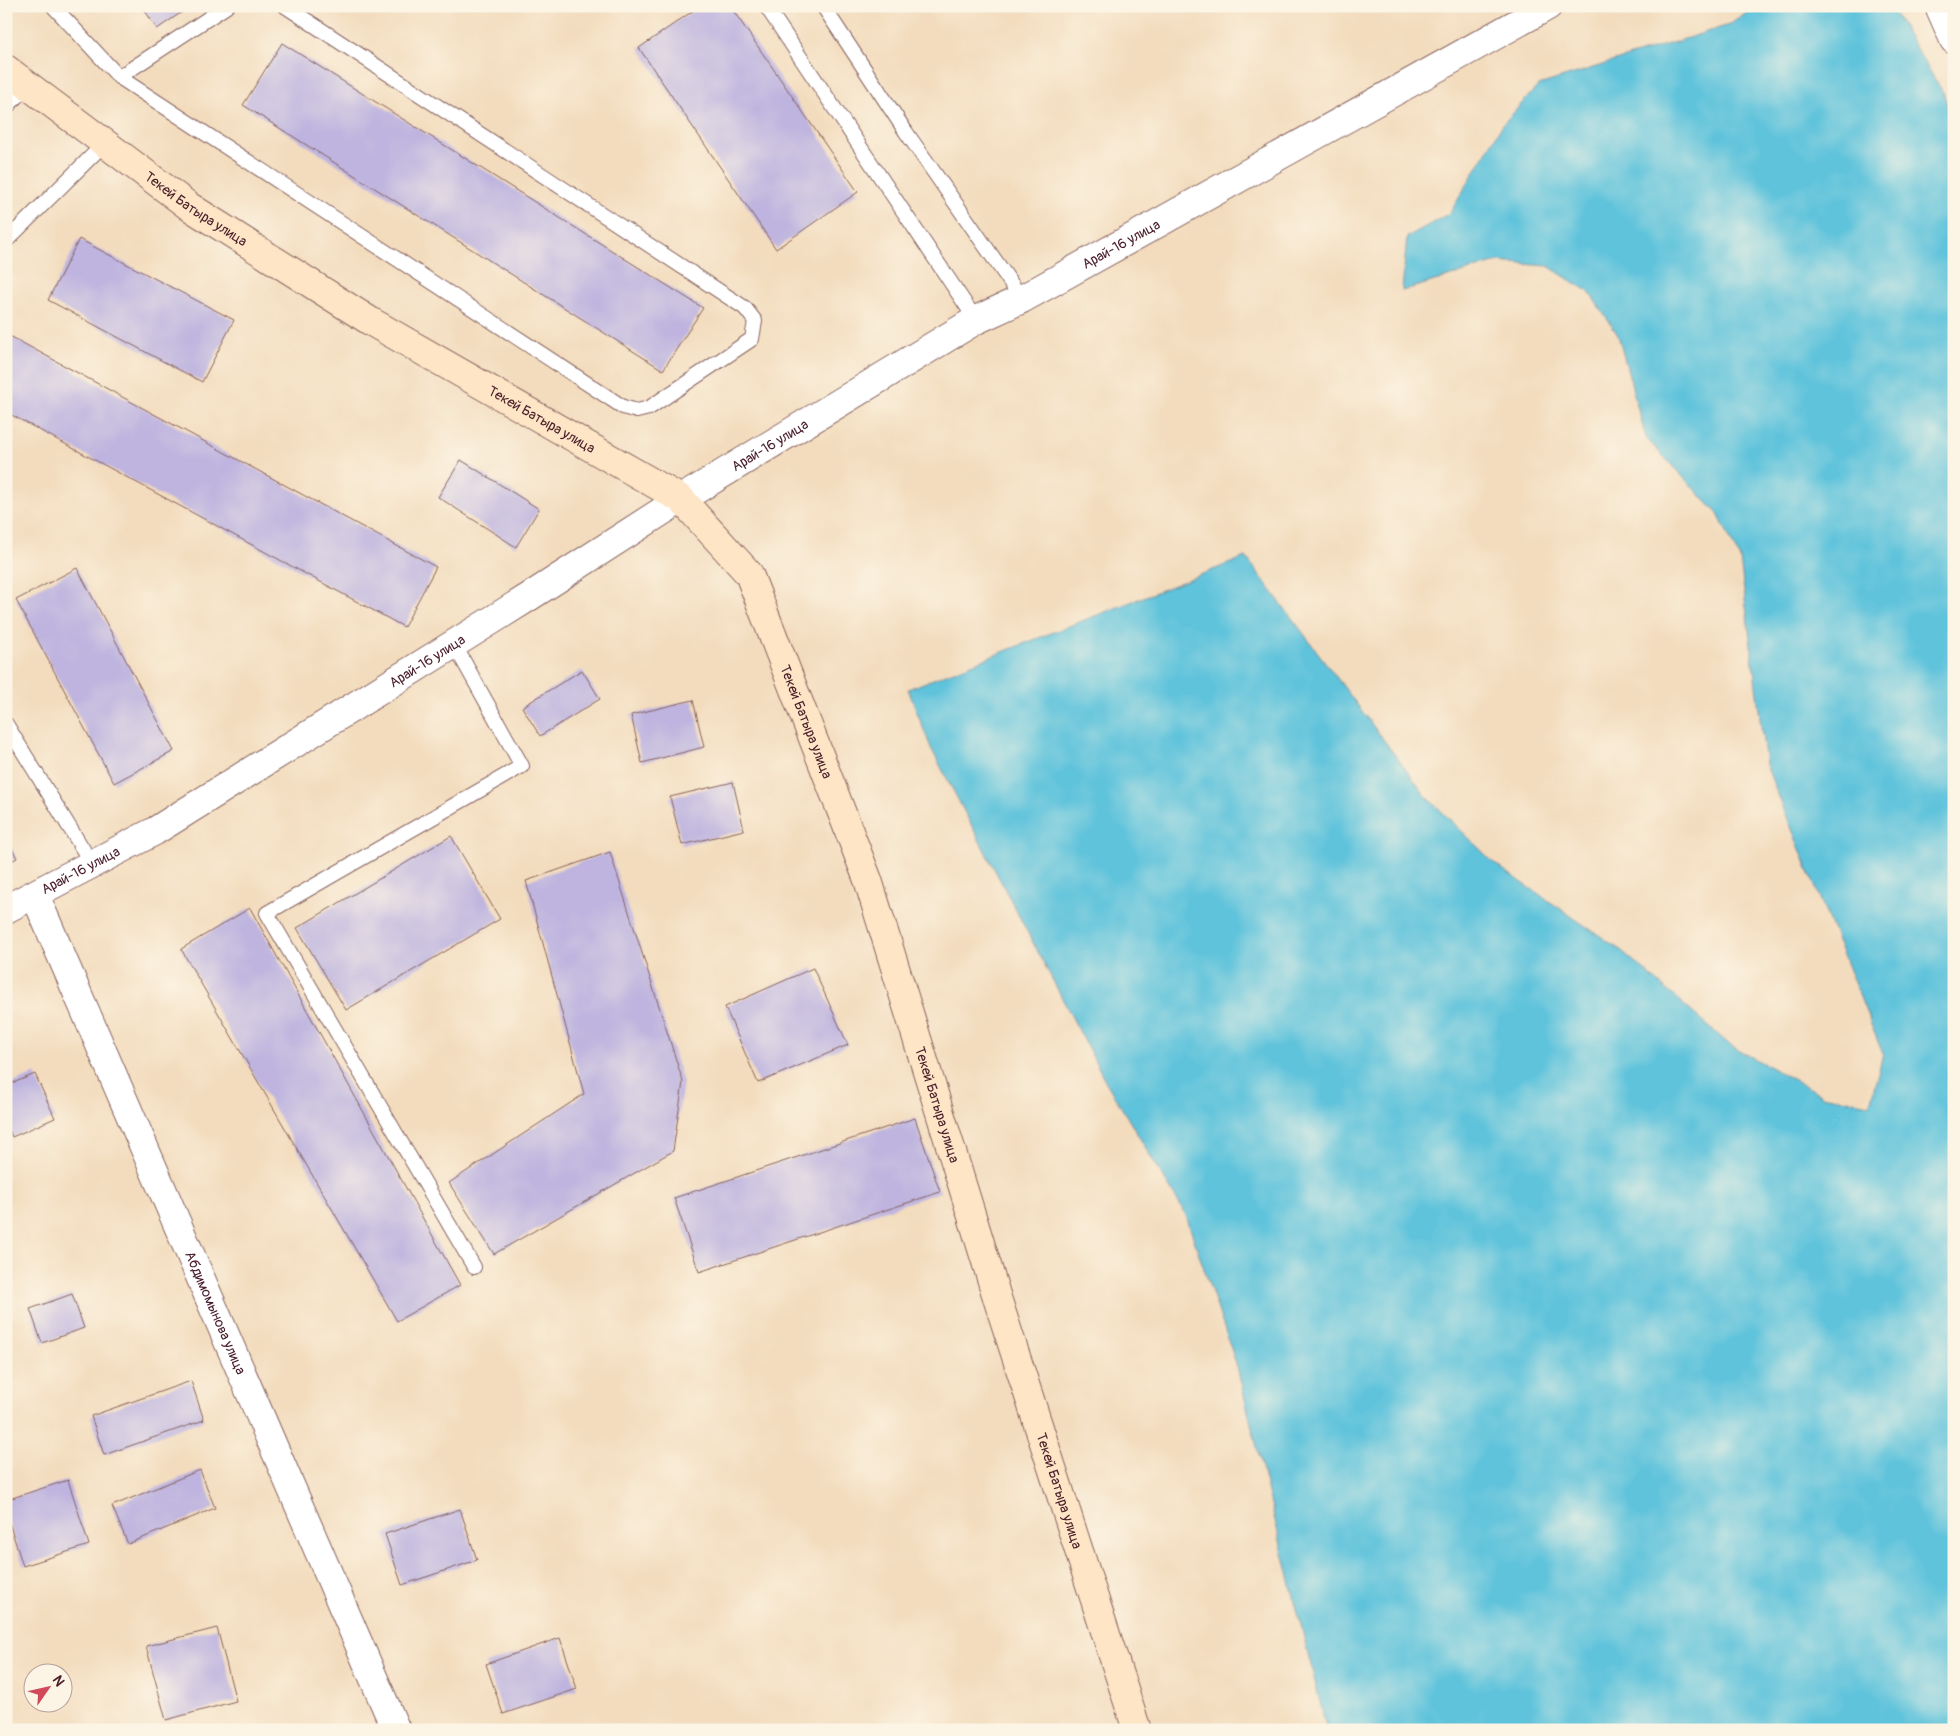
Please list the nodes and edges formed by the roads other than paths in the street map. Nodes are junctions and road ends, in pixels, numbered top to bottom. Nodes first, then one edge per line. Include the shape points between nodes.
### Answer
1 (53, 6) edge
2 (227, 6) edge
3 (285, 6) edge
4 (766, 6) edge
5 (823, 6) edge
6 (1548, 6) edge
7 (1939, 6) edge
8 (1954, 40) edge
9 (17, 77) edge
10 (119, 77) junction
11 (6, 108) edge
12 (105, 143) junction
13 (6, 241) edge
14 (1022, 299) junction
15 (976, 320) junction
16 (681, 499) junction
17 (454, 644) junction
18 (6, 724) edge
19 (92, 864) junction
20 (35, 895) junction
21 (6, 909) edge
22 (474, 1267) dead end
23 (396, 1730) edge
24 (1137, 1730) edge

1 - 10 lane
2 - 10 lane
3 - 10 lane via 745,308 755,321 752,339 649,408 637,411 623,407
4 - 15 lane
5 - 14 lane
6 - 14 street, Арай-16 улица
7 - 8 street
9 - 11 lane
9 - 12 street, Текей Батыра улица
12 - 13 lane
12 - 16 street, Текей Батыра улица via 190,207 370,321
14 - 15 street, Арай-16 улица
15 - 16 street, Арай-16 улица
16 - 17 street, Арай-16 улица
16 - 24 street, Текей Батыра улица via 749,574 868,880 1002,1313
17 - 19 street, Арай-16 улица via 154,831
17 - 22 lane via 522,766 267,913
18 - 19 lane
19 - 20 street, Арай-16 улица
20 - 21 street, Арай-16 улица
20 - 23 street, Абдимомынова улица

